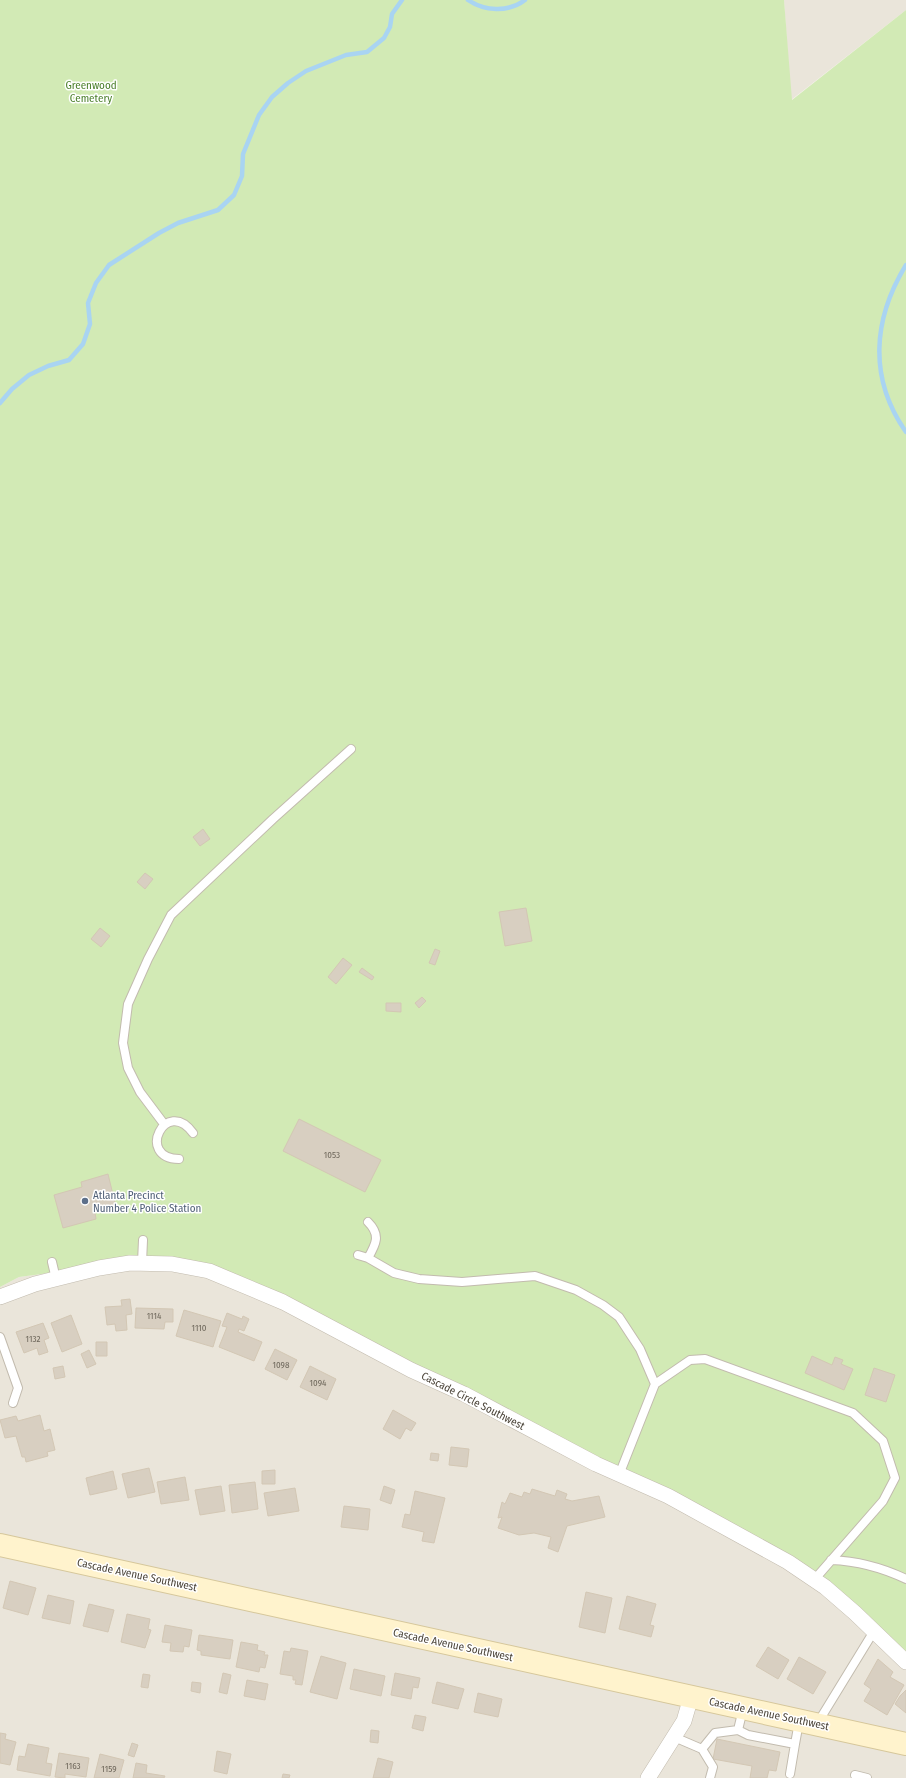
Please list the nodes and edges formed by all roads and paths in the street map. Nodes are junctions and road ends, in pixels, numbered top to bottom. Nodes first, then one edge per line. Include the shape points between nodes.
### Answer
1 (351, 749) dead end
2 (164, 1124) junction
3 (193, 1132) dead end
4 (179, 1159) dead end
5 (368, 1222) dead end
6 (143, 1240) dead end
7 (358, 1255) dead end
8 (368, 1258) junction
9 (52, 1262) dead end
10 (142, 1263) junction
11 (56, 1279) junction
12 (0, 1297) edge
13 (0, 1337) edge
14 (655, 1384) junction
15 (13, 1403) dead end
16 (619, 1475) junction
17 (0, 1545) edge
18 (831, 1560) junction
19 (906, 1579) edge
20 (814, 1580) junction
21 (874, 1631) junction
22 (906, 1662) edge
23 (691, 1697) junction
24 (743, 1708) junction
25 (808, 1723) junction
26 (738, 1730) junction
27 (674, 1737) junction
28 (795, 1744) junction
29 (906, 1744) edge
30 (702, 1749) junction
31 (790, 1774) dead end
32 (855, 1775) dead end
33 (648, 1778) edge
34 (710, 1778) edge
35 (867, 1778) edge

1 - 2 lane via 272,819 171,915 148,959 128,1004 123,1043 128,1068 140,1092
2 - 3 lane via 172,1121 181,1122
2 - 4 lane via 156,1139 158,1148 167,1157
5 - 8 lane via 375,1229 376,1242
6 - 10 lane
7 - 8 lane
8 - 14 lane via 394,1273 419,1279 462,1282 536,1276 576,1290 619,1317 640,1349
9 - 11 lane
10 - 11 street, Cascade Circle Southwest via 100,1268
10 - 16 street, Cascade Circle Southwest via 172,1264 210,1271 283,1302
11 - 12 street, Cascade Circle Southwest
13 - 15 lane via 18,1388
14 - 16 lane
14 - 18 lane via 690,1360 705,1359 853,1413 883,1441 895,1478 883,1501
16 - 20 street, Cascade Circle Southwest via 668,1496 788,1562
17 - 23 main road, Cascade Avenue Southwest
18 - 19 lane via 847,1561 891,1572
18 - 20 lane
20 - 21 street, Cascade Circle Southwest
21 - 22 street, Cascade Circle Southwest
21 - 25 lane
23 - 24 main road, Cascade Avenue Southwest
23 - 27 street via 684,1721
24 - 25 main road, Cascade Avenue Southwest
24 - 26 lane
25 - 28 lane
25 - 29 main road, Cascade Avenue Southwest
26 - 28 lane via 748,1735
26 - 30 lane via 715,1733
27 - 30 lane
27 - 33 street
28 - 31 lane
30 - 34 lane via 713,1767
32 - 35 lane

